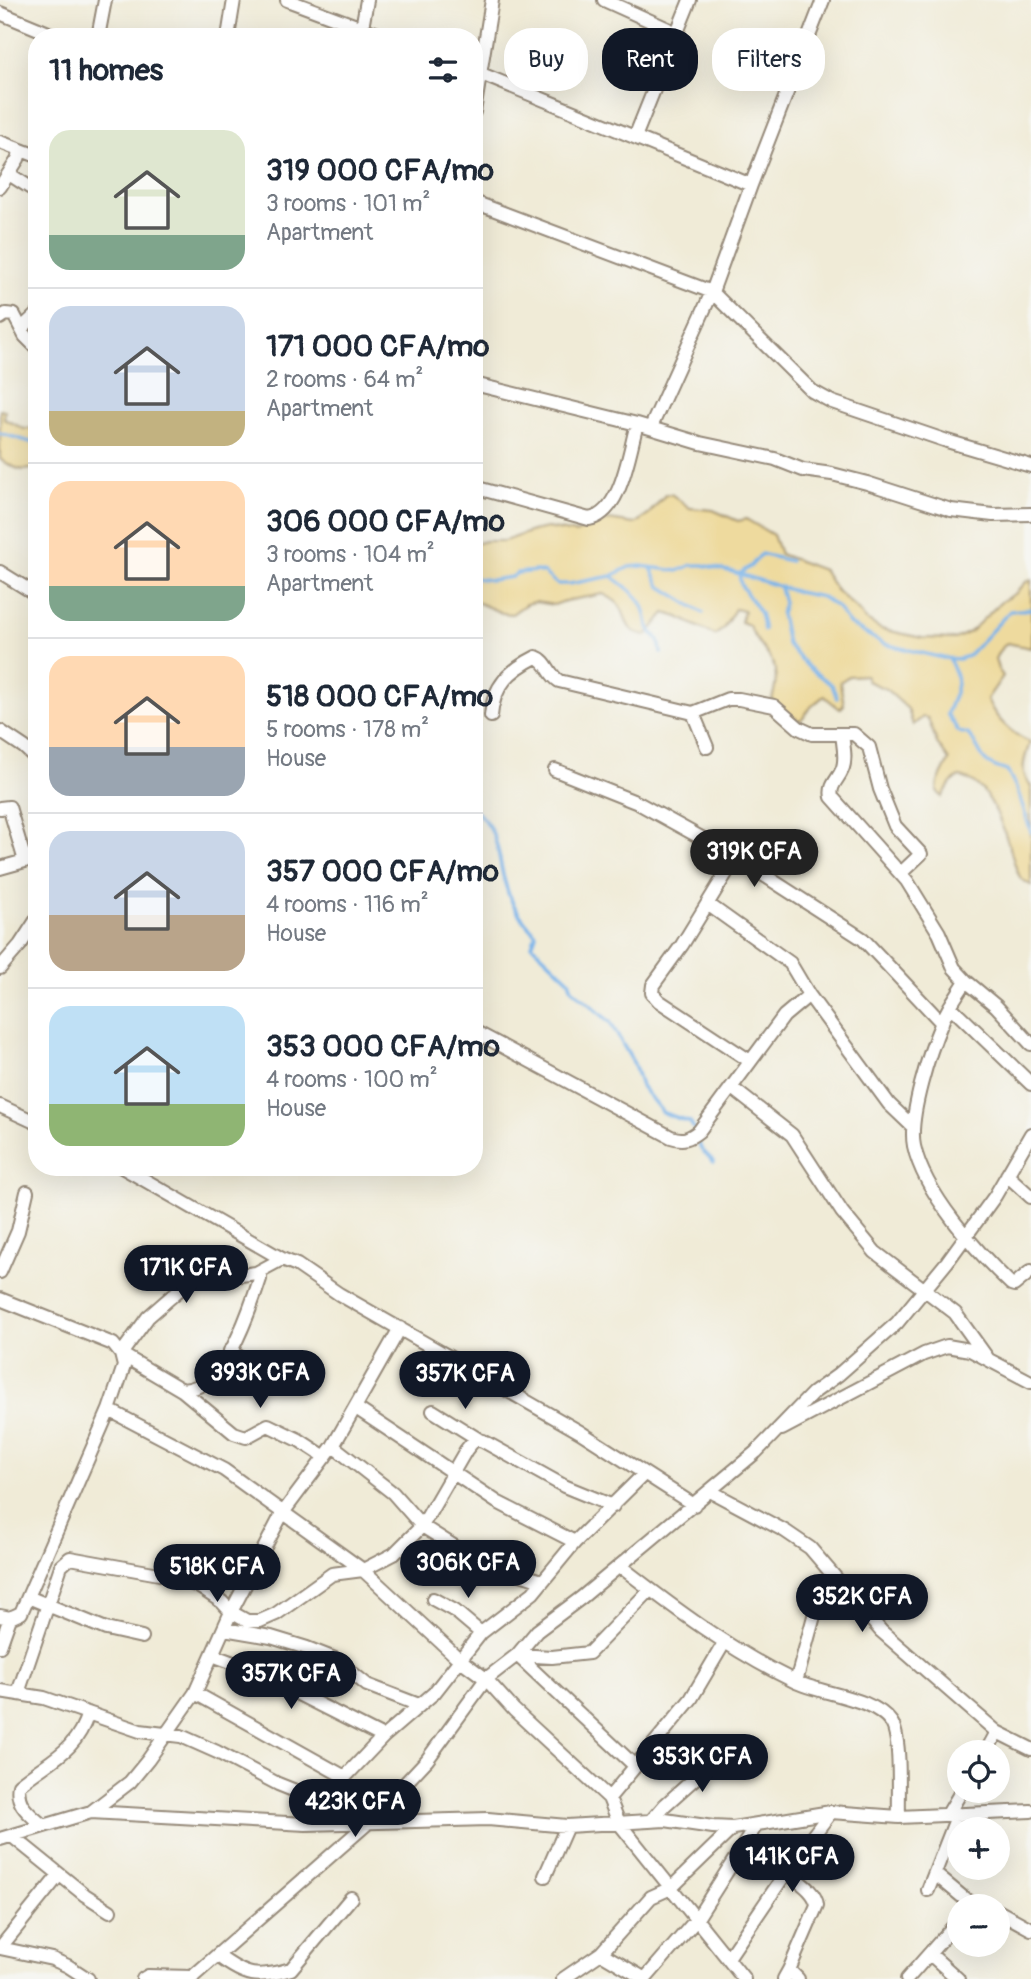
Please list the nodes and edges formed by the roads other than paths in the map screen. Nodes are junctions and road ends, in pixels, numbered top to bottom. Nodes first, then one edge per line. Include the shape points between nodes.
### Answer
1 (105, 0) edge
2 (234, 0) edge
3 (288, 0) edge
4 (367, 0) edge
5 (492, 0) edge
6 (691, 0) edge
7 (823, 0) edge
8 (608, 1) edge
9 (0, 13) edge
10 (36, 28) edge
11 (100, 28) edge
12 (229, 28) edge
13 (362, 28) joint
14 (666, 28) edge
15 (679, 28) edge
16 (483, 43) edge
17 (483, 74) edge
18 (654, 91) edge
19 (635, 137) junction
20 (0, 142) edge
21 (21, 150) junction
22 (28, 153) edge
23 (9, 174) junction
24 (751, 185) junction
25 (28, 186) edge
26 (0, 187) edge
27 (483, 205) edge
28 (712, 292) junction
29 (0, 318) edge
30 (28, 322) edge
31 (22, 328) junction
32 (28, 336) edge
33 (483, 386) edge
34 (637, 424) junction
35 (651, 427) junction
36 (1031, 466) edge
37 (483, 490) edge
38 (1031, 514) edge
39 (0, 572) edge
40 (28, 589) edge
41 (693, 713) junction
42 (491, 716) dead end
43 (1, 734) edge
44 (842, 734) junction
45 (707, 747) dead end
46 (28, 751) edge
47 (555, 770) dead end
48 (0, 808) edge
49 (736, 857) junction
50 (28, 859) edge
51 (25, 861) junction
52 (0, 868) edge
53 (901, 873) junction
54 (709, 905) junction
55 (28, 933) edge
56 (0, 968) edge
57 (966, 981) junction
58 (809, 995) junction
59 (950, 1006) junction
60 (942, 1023) junction
61 (483, 1036) edge
62 (1031, 1044) edge
63 (750, 1061) junction
64 (1031, 1084) edge
65 (732, 1088) junction
66 (0, 1106) edge
67 (28, 1119) edge
68 (912, 1126) junction
69 (1031, 1134) edge
70 (1007, 1175) junction
71 (138, 1176) edge
72 (27, 1192) dead end
73 (1031, 1198) edge
74 (966, 1236) junction
75 (282, 1259) junction
76 (1031, 1270) edge
77 (0, 1272) edge
78 (256, 1273) junction
79 (925, 1290) junction
80 (0, 1299) edge
81 (400, 1328) junction
82 (230, 1351) junction
83 (121, 1354) junction
84 (988, 1359) junction
85 (280, 1382) dead end
86 (1031, 1382) edge
87 (182, 1391) junction
88 (356, 1408) junction
89 (109, 1410) junction
90 (433, 1411) dead end
91 (775, 1432) junction
92 (478, 1439) junction
93 (329, 1451) junction
94 (454, 1472) junction
95 (643, 1474) junction
96 (710, 1491) junction
97 (694, 1505) junction
98 (613, 1506) junction
99 (282, 1514) junction
100 (422, 1526) junction
101 (575, 1542) junction
102 (620, 1566) junction
103 (363, 1570) junction
104 (542, 1581) junction
105 (650, 1590) junction
106 (29, 1597) junction
107 (433, 1599) dead end
108 (48, 1605) junction
109 (231, 1612) junction
110 (814, 1616) dead end
111 (5, 1617) edge
112 (224, 1629) junction
113 (481, 1633) junction
114 (142, 1637) dead end
115 (724, 1643) junction
116 (0, 1646) edge
117 (212, 1655) junction
118 (517, 1655) junction
119 (459, 1659) junction
120 (486, 1679) junction
121 (796, 1682) junction
122 (0, 1691) edge
123 (18, 1693) junction
124 (195, 1693) junction
125 (419, 1705) junction
126 (88, 1713) junction
127 (998, 1732) junction
128 (169, 1733) junction
129 (383, 1737) junction
130 (993, 1740) edge
131 (730, 1747) dead end
132 (1031, 1749) edge
133 (635, 1766) junction
134 (345, 1777) junction
135 (609, 1798) junction
136 (323, 1802) junction
137 (957, 1803) edge
138 (1030, 1809) edge
139 (91, 1812) junction
140 (831, 1812) junction
141 (953, 1814) junction
142 (898, 1817) junction
143 (652, 1820) junction
144 (369, 1822) junction
145 (619, 1823) junction
146 (306, 1824) junction
147 (757, 1824) junction
148 (43, 1826) junction
149 (567, 1826) junction
150 (733, 1828) junction
151 (6, 1838) edge
152 (786, 1871) junction
153 (935, 1874) junction
154 (59, 1875) junction
155 (545, 1876) dead end
156 (671, 1888) junction
157 (928, 1890) dead end
158 (959, 1894) edge
159 (351, 1898) dead end
160 (110, 1912) dead end
161 (1010, 1918) edge
162 (696, 1920) junction
163 (1031, 1929) edge
164 (947, 1934) edge
165 (0, 1948) edge
166 (601, 1953) junction
167 (930, 1954) junction
168 (218, 1956) junction
169 (728, 1958) junction
170 (289, 1974) edge
171 (70, 1975) edge
172 (790, 1976) edge
173 (192, 1978) edge
174 (88, 1979) edge
175 (143, 1979) edge
176 (563, 1979) edge
177 (645, 1979) edge
178 (744, 1979) edge
179 (907, 1979) edge
180 (958, 1979) edge

1 - 11 street
2 - 12 street
3 - 13 street
4 - 13 street
5 - 16 street
6 - 15 street
7 - 24 street
8 - 14 street
9 - 10 street
17 - 19 street
18 - 19 street
19 - 24 street
20 - 21 street
21 - 22 street
21 - 23 street
23 - 25 street
23 - 26 street
24 - 28 street
27 - 28 street
28 - 35 street
28 - 36 street via 812,391 832,402
29 - 31 street via 12,314
30 - 31 street
31 - 32 street
33 - 34 street
34 - 35 street
34 - 37 street via 615,500 598,518
35 - 38 street via 867,483 951,510
39 - 40 street
41 - 42 street via 559,681 536,657 497,688
41 - 44 street via 738,699 774,706 812,734
41 - 45 street
43 - 46 street
44 - 53 street via 844,760 832,797
44 - 53 street via 854,734 869,747 889,813 920,853
47 - 49 street via 638,803
48 - 51 street via 9,807
49 - 54 street
49 - 60 street via 863,939
50 - 51 street
51 - 52 street
53 - 57 street via 939,933 954,968
54 - 58 street via 790,963
54 - 63 street via 653,985 652,993
55 - 56 street
57 - 59 street
57 - 62 street
58 - 63 street via 784,1016
58 - 68 street via 889,1104
59 - 60 street
59 - 64 street
60 - 68 street
61 - 65 street via 681,1140 699,1132
63 - 65 street
65 - 79 street via 796,1139 842,1212 875,1252
66 - 67 street
68 - 74 street via 914,1148 932,1188
69 - 70 street
70 - 73 street
70 - 74 street
71 - 75 street
72 - 77 street via 18,1231
74 - 76 street via 1011,1284
74 - 79 street
75 - 78 street
75 - 81 street
78 - 82 street via 260,1279 250,1310
78 - 83 street via 195,1276 148,1317
79 - 84 street via 955,1313
79 - 91 street via 897,1322 813,1393
80 - 83 street via 113,1344
81 - 88 street
81 - 95 street via 580,1432
82 - 85 street
82 - 87 street via 216,1374
83 - 87 street
83 - 89 street via 124,1366
84 - 86 street
84 - 91 street via 970,1350 934,1349
87 - 93 street via 234,1433 246,1437 268,1425
88 - 93 street
88 - 94 street
89 - 99 street via 223,1470
89 - 106 street
90 - 92 street
91 - 96 street
92 - 94 street via 472,1441
92 - 98 street via 564,1486
93 - 99 street
93 - 100 street via 393,1493
94 - 100 street
94 - 101 street via 497,1502
95 - 97 street
95 - 98 street
96 - 97 street
96 - 127 street via 810,1548 881,1631
97 - 102 street
98 - 101 street
99 - 103 street
99 - 109 street
100 - 103 street via 394,1554
100 - 104 street via 476,1560
101 - 104 street
102 - 105 street
102 - 118 street via 537,1631
103 - 109 street via 332,1574 260,1621 247,1621
103 - 119 street
104 - 113 street
105 - 115 street
105 - 118 street via 589,1653
106 - 108 street
106 - 111 street via 21,1613
107 - 113 street
108 - 109 street via 61,1566 69,1558 176,1577 198,1586
108 - 114 street via 106,1629
108 - 123 street
109 - 112 street
110 - 121 street
111 - 116 street
112 - 117 street
112 - 125 street via 307,1648 335,1659 367,1685
113 - 119 street
115 - 121 street
115 - 133 street via 691,1699
117 - 124 street
117 - 129 street
118 - 120 street
118 - 133 street
119 - 120 street
119 - 125 street
120 - 135 street
120 - 144 street via 427,1759
121 - 142 street via 873,1707 891,1720 897,1732
122 - 123 street
123 - 126 street
124 - 128 street
124 - 134 street
125 - 129 street
126 - 128 street via 140,1731
126 - 148 street via 75,1743 19,1785 21,1807
127 - 130 street
127 - 132 street
128 - 136 street via 194,1740
128 - 139 street via 130,1782
129 - 134 street
131 - 143 street
133 - 135 street
134 - 136 street
135 - 145 street
136 - 146 street
137 - 141 street
138 - 141 street
139 - 146 street
139 - 148 street
140 - 142 street
140 - 147 street
140 - 152 street
141 - 142 street
141 - 153 street
143 - 145 street
143 - 150 street
144 - 146 street
144 - 149 street via 488,1819
144 - 168 street
145 - 149 street
145 - 156 street
147 - 150 street
147 - 162 street
148 - 151 street
149 - 155 street
150 - 156 street
151 - 154 street
152 - 169 street
152 - 172 street via 811,1892 817,1905
153 - 157 street
153 - 158 street
154 - 160 street
154 - 165 street
156 - 162 street
156 - 166 street via 652,1897
159 - 170 street
161 - 163 street
162 - 169 street
162 - 177 street
164 - 167 street
165 - 171 street via 52,1959
166 - 176 street
166 - 177 street
167 - 179 street
167 - 180 street
168 - 170 street via 243,1973
168 - 173 street
169 - 178 street
171 - 174 street
173 - 175 street

